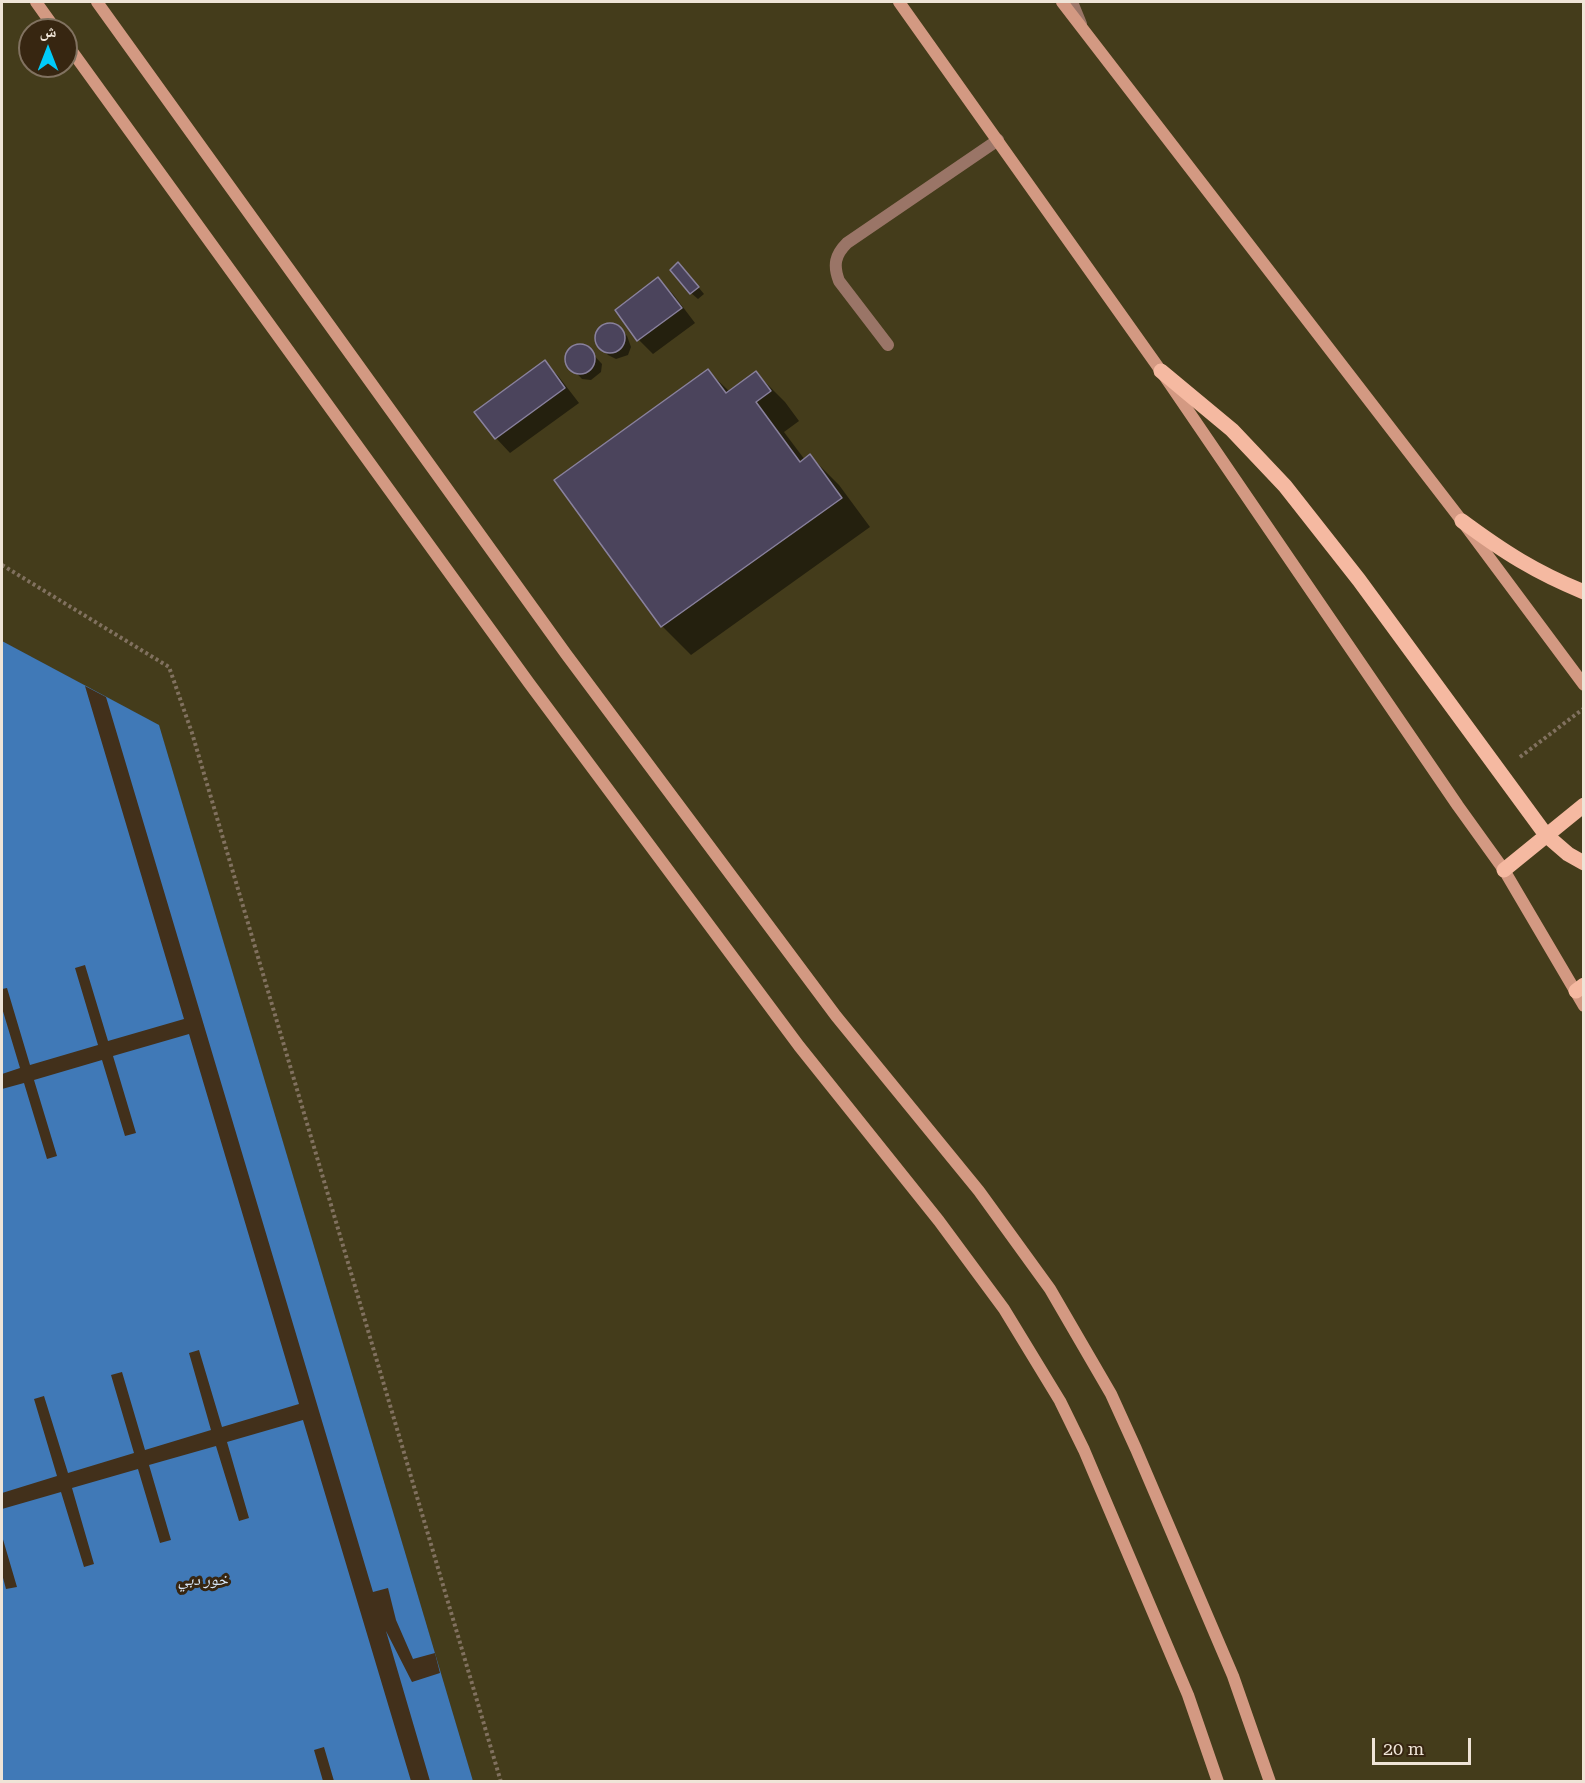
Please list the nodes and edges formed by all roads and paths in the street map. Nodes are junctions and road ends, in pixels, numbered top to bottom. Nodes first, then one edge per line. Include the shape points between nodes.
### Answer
1 (36, 2) edge
2 (97, 2) edge
3 (898, 2) edge
4 (1062, 2) edge
5 (1072, 2) edge
6 (47, 18) edge
7 (1084, 33) junction
8 (78, 60) edge
9 (998, 140) junction
10 (888, 345) dead end
11 (1161, 371) junction
12 (1462, 521) junction
13 (2, 566) edge
14 (1584, 592) edge
15 (1584, 685) edge
16 (1584, 805) edge
17 (1546, 835) junction
18 (1584, 863) edge
19 (1504, 870) junction
20 (1580, 988) edge
21 (1584, 1006) edge
22 (501, 1782) edge
23 (1218, 1782) edge
24 (1270, 1782) edge

1 - 6 main road
2 - 24 main road via 566,654 836,1017 979,1191 1050,1289 1111,1394 1136,1449 1233,1676
3 - 9 main road
4 - 7 main road
5 - 7 lane
7 - 12 main road
8 - 23 main road via 536,693 792,1036 1004,1309 1060,1401 1084,1450 1188,1695
9 - 10 lane via 839,250 835,260 839,281
9 - 11 main road
11 - 17 main road via 1233,430 1285,486
11 - 19 main road
12 - 14 main road via 1548,578
12 - 15 main road
13 - 22 path via 169,667 192,733
16 - 17 main road
17 - 18 main road
17 - 19 main road
19 - 20 main road
20 - 21 main road

